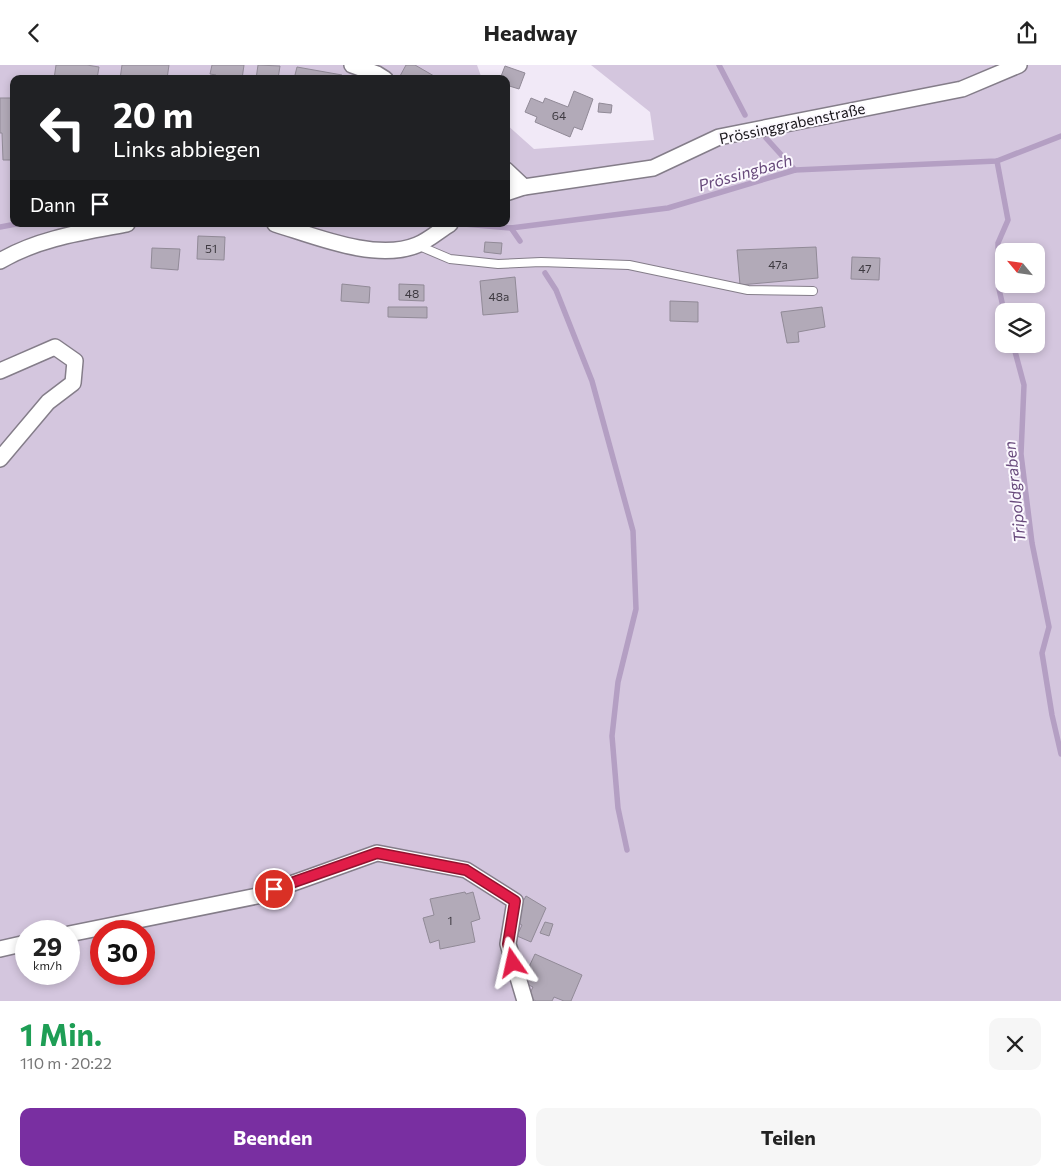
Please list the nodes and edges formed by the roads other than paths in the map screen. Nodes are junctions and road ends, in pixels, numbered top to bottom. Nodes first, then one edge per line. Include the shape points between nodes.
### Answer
1 (352, 65) edge
2 (1019, 65) edge
3 (379, 75) edge
4 (510, 174) edge
5 (524, 187) junction
6 (510, 192) edge
7 (111, 227) edge
8 (285, 227) edge
9 (445, 227) edge
10 (417, 245) junction
11 (0, 261) edge
12 (813, 291) dead end
13 (0, 371) edge
14 (0, 459) edge
15 (80, 932) edge
16 (15, 946) edge
17 (0, 949) edge
18 (525, 1001) edge

1 - 3 street
2 - 5 street, Prössinggrabenstraße via 962,89 719,137 654,168
4 - 5 street
5 - 6 street, Prössinggrabenstraße
7 - 11 street via 64,236 19,250
8 - 10 street via 353,247 379,251
9 - 10 street
10 - 12 lane via 450,259 498,264 541,261 630,265 748,290
13 - 14 street via 55,347 75,361 73,383 48,402
15 - 18 street via 258,896 377,853 466,870 515,901 508,944
16 - 17 street

